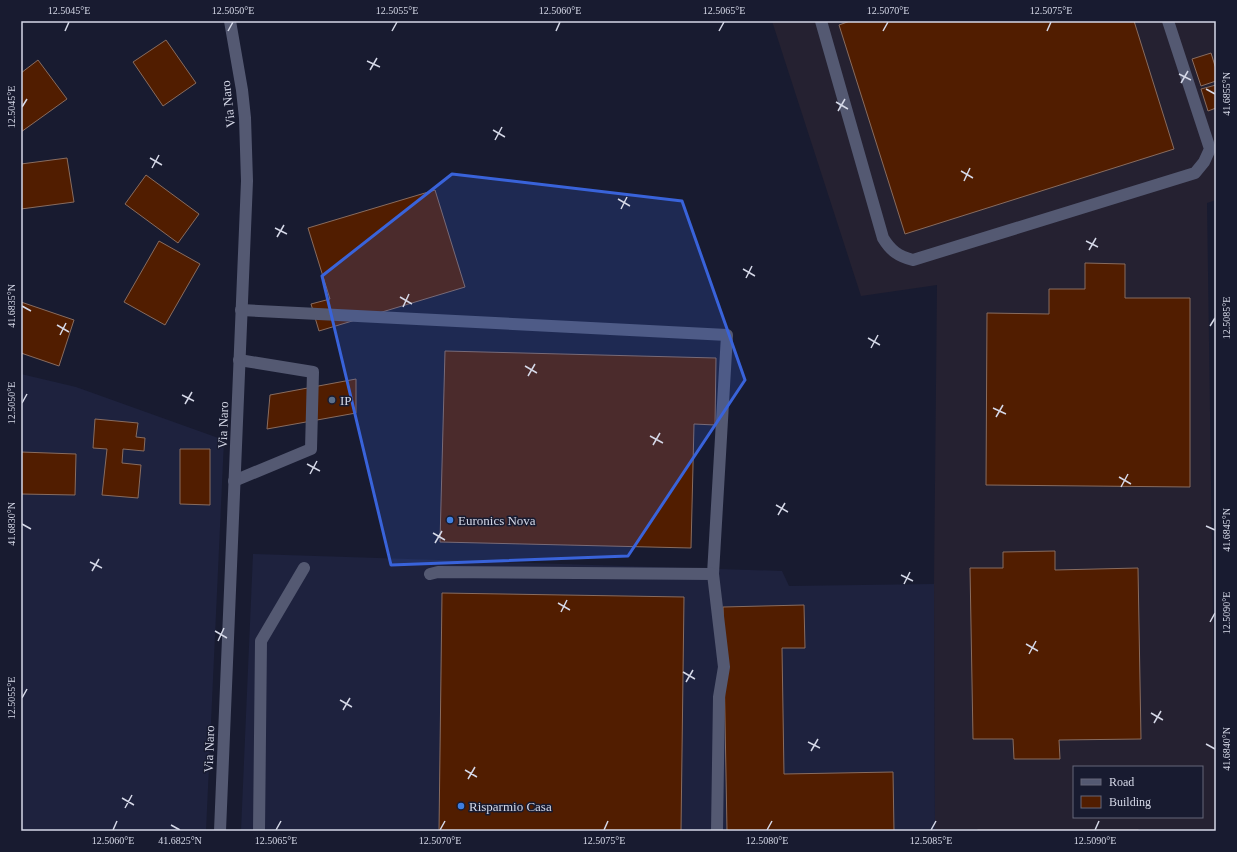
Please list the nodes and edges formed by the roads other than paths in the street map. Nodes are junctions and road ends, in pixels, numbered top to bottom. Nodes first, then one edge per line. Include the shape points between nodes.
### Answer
1 (230, 21) edge
2 (821, 21) edge
3 (1168, 21) edge
4 (241, 310) junction
5 (240, 360) junction
6 (234, 481) junction
7 (304, 568) dead end
8 (430, 574) dead end
9 (713, 574) junction
10 (220, 831) edge
11 (259, 831) edge
12 (717, 831) edge

1 - 4 street, Via Naro via 245,118 247,181
2 - 3 street via 883,238 889,248 900,257 913,260 1195,173 1210,149
4 - 5 street, Via Naro
4 - 9 street via 727,335
5 - 6 street, Via Naro
5 - 6 street via 313,372 311,449
6 - 10 street, Via Naro
7 - 11 street via 261,641
8 - 9 street
9 - 12 street via 724,667 719,697

